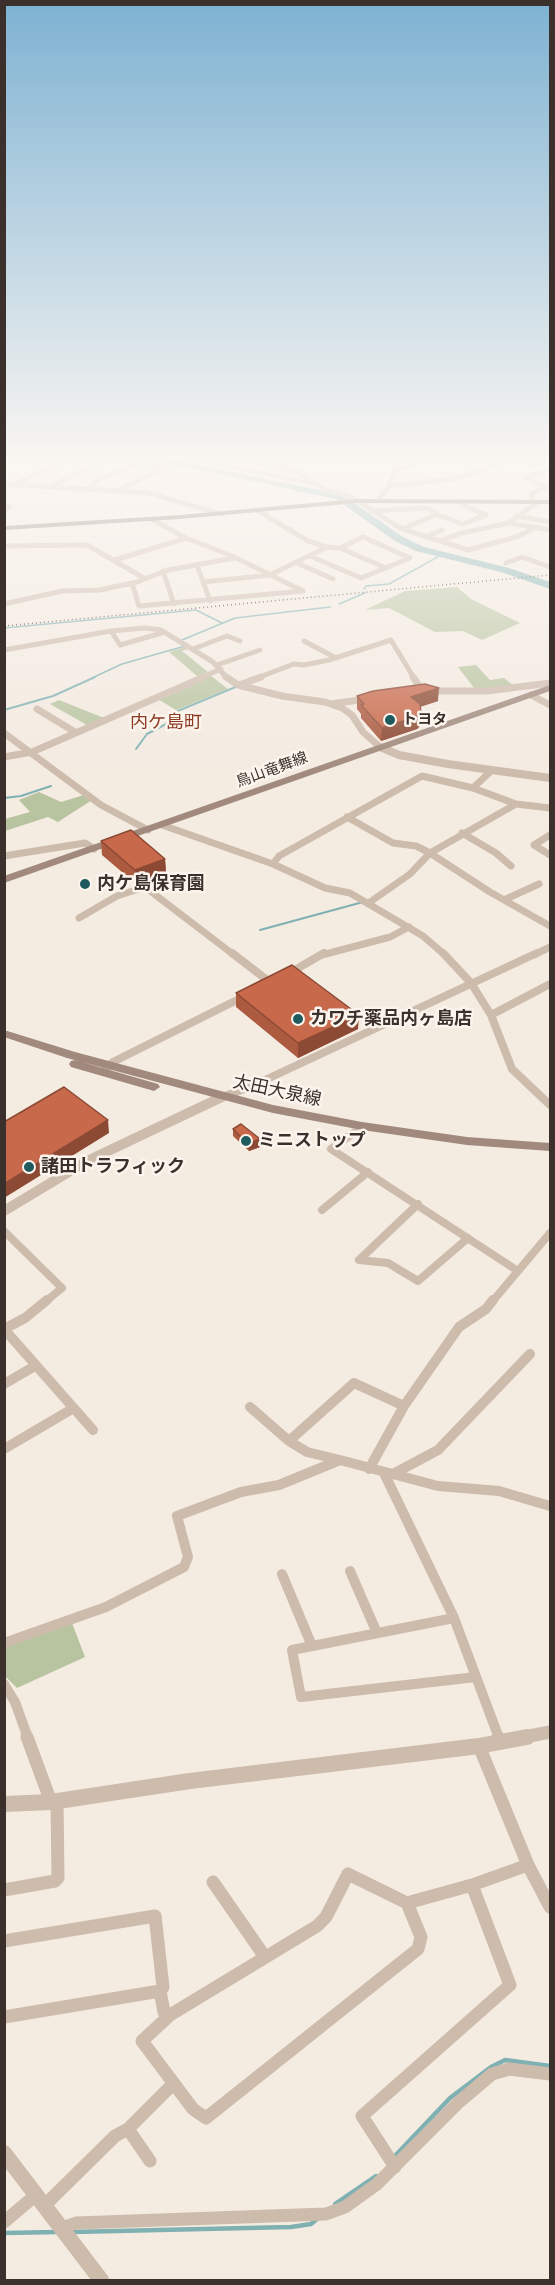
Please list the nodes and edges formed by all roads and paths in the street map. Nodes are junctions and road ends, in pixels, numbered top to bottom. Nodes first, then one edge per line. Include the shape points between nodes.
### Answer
1 (121, 564) edge
2 (204, 564) edge
3 (246, 564) edge
4 (292, 564) edge
5 (299, 564) edge
6 (328, 564) edge
7 (376, 564) edge
8 (396, 564) edge
9 (197, 565) junction
10 (386, 568) junction
11 (163, 571) junction
12 (270, 575) junction
13 (144, 578) junction
14 (333, 579) dead end
15 (203, 582) junction
16 (132, 583) junction
17 (210, 601) junction
18 (4, 604) edge
19 (174, 604) junction
20 (111, 631) junction
21 (165, 632) junction
22 (240, 641) dead end
23 (304, 641) dead end
24 (192, 649) junction
25 (4, 650) edge
26 (260, 650) dead end
27 (336, 658) junction
28 (219, 667) junction
29 (550, 683) edge
30 (238, 685) junction
31 (550, 688) edge
32 (428, 692) junction
33 (417, 694) edge
34 (531, 695) junction
35 (371, 699) edge
36 (331, 704) junction
37 (550, 705) edge
38 (37, 709) dead end
39 (75, 732) junction
40 (4, 733) edge
41 (380, 747) junction
42 (32, 752) junction
43 (4, 757) edge
44 (490, 772) junction
45 (550, 778) edge
46 (473, 788) junction
47 (516, 804) junction
48 (550, 808) edge
49 (347, 817) junction
50 (162, 825) junction
51 (148, 830) junction
52 (462, 833) junction
53 (550, 835) edge
54 (94, 849) junction
55 (430, 853) junction
56 (550, 855) edge
57 (4, 856) edge
58 (273, 864) junction
59 (511, 866) dead end
60 (4, 880) edge
61 (539, 884) dead end
62 (506, 899) junction
63 (370, 902) junction
64 (79, 918) dead end
65 (550, 926) edge
66 (409, 927) junction
67 (550, 947) edge
68 (271, 983) junction
69 (471, 983) junction
70 (550, 984) edge
71 (260, 988) edge
72 (249, 993) edge
73 (491, 1015) junction
74 (4, 1033) edge
75 (4, 1041) edge
76 (105, 1069) junction
77 (222, 1098) junction
78 (210, 1103) junction
79 (550, 1105) edge
80 (355, 1132) junction
81 (550, 1147) edge
82 (550, 1155) edge
83 (368, 1172) junction
84 (418, 1204) junction
85 (322, 1210) dead end
86 (4, 1211) edge
87 (4, 1231) edge
88 (550, 1233) edge
89 (468, 1238) junction
90 (518, 1271) junction
91 (530, 1354) dead end
92 (35, 1366) junction
93 (4, 1384) edge
94 (404, 1406) junction
95 (250, 1407) dead end
96 (72, 1409) junction
97 (93, 1430) dead end
98 (290, 1441) junction
99 (4, 1449) edge
100 (340, 1460) junction
101 (369, 1468) junction
102 (389, 1474) junction
103 (550, 1506) edge
104 (350, 1571) dead end
105 (282, 1574) dead end
106 (454, 1618) junction
107 (377, 1633) junction
108 (4, 1643) edge
109 (312, 1646) junction
110 (476, 1677) junction
111 (4, 1684) edge
112 (550, 1732) edge
113 (500, 1742) junction
114 (480, 1746) junction
115 (54, 1802) junction
116 (4, 1804) edge
117 (528, 1865) junction
118 (213, 1882) dead end
119 (472, 1885) junction
120 (4, 1890) edge
121 (406, 1903) junction
122 (550, 1907) edge
123 (4, 1941) edge
124 (265, 1957) junction
125 (160, 1991) junction
126 (170, 2015) junction
127 (4, 2017) edge
128 (550, 2074) edge
129 (173, 2084) junction
130 (128, 2129) junction
131 (4, 2153) edge
132 (150, 2161) dead end
133 (395, 2167) junction
134 (40, 2200) junction
135 (4, 2222) edge
136 (62, 2228) junction
137 (101, 2280) edge

1 - 13 street
2 - 9 street
3 - 12 street
4 - 12 street
5 - 14 street
6 - 10 street via 361,578
7 - 10 street
8 - 10 street
9 - 11 street
9 - 15 street
11 - 13 street
11 - 19 street
12 - 15 street
12 - 17 street via 303,591
13 - 16 street
15 - 17 street
16 - 18 street via 100,590 62,591
16 - 19 street via 139,606
17 - 19 street
20 - 21 street via 145,628
20 - 21 street via 120,645
20 - 25 street
21 - 24 street
22 - 24 street via 227,636
23 - 27 street
24 - 28 street
26 - 28 street
27 - 30 street via 294,664
27 - 32 street via 393,641 419,686
28 - 30 street
28 - 39 street
29 - 32 street via 493,691
30 - 36 street
31 - 34 main road, 鳥山竜舞線
32 - 33 street
34 - 37 street
34 - 41 main road, 鳥山竜舞線
35 - 36 street
36 - 41 street via 350,713
38 - 39 street
39 - 42 street
40 - 42 street
41 - 44 street via 399,755
41 - 50 main road, 鳥山竜舞線
42 - 43 street
42 - 51 street via 101,805
44 - 45 street
44 - 46 street
46 - 47 street
46 - 49 street via 422,776
47 - 48 street
47 - 52 street
49 - 55 street via 393,843 416,846
49 - 58 street via 279,856
50 - 51 main road, 鳥山竜舞線
50 - 58 street
51 - 54 main road, 鳥山竜舞線
52 - 55 street
52 - 59 street
53 - 56 street via 534,845
54 - 57 street via 85,843
54 - 60 main road, 鳥山竜舞線
55 - 62 street
55 - 63 street via 411,874
58 - 63 street via 325,888 350,892
61 - 62 street
62 - 65 street
63 - 66 street
64 - 68 street via 117,896 145,887
66 - 68 street via 390,937 328,951
66 - 69 street via 453,961
67 - 69 street
68 - 71 street
69 - 73 street
69 - 77 street
70 - 73 street
72 - 76 street
73 - 79 street via 512,1069
74 - 76 main road, 太田大泉線
75 - 76 main road, 太田大泉線
76 - 77 main road, 太田大泉線
76 - 78 main road, 太田大泉線
77 - 78 street
77 - 81 main road, 太田大泉線 via 362,1126 467,1141
78 - 80 main road, 太田大泉線
78 - 86 street via 87,1161
80 - 82 main road, 太田大泉線
80 - 83 street via 331,1149
83 - 84 street
83 - 85 street
84 - 89 street
84 - 89 street via 359,1260 388,1263 418,1281
87 - 92 street via 62,1288 25,1318 4,1329
88 - 90 street
89 - 90 street
90 - 94 street via 486,1309 459,1327
91 - 102 street via 438,1450
92 - 93 street
92 - 96 street
94 - 98 street via 354,1383
94 - 101 street
95 - 98 street
96 - 97 street
96 - 99 street
98 - 100 street via 307,1452
100 - 101 street
100 - 108 street via 279,1485 241,1492 177,1516 188,1557 184,1567 106,1607
101 - 102 street
102 - 103 street via 438,1486 499,1491
102 - 106 street
104 - 107 street
105 - 109 street
106 - 107 street
106 - 110 street
107 - 109 street
109 - 110 street via 292,1650 301,1697
110 - 113 street
111 - 115 street via 15,1702
112 - 113 street
113 - 114 street
114 - 115 street via 190,1781
114 - 117 street
115 - 116 street
115 - 120 street via 58,1878
117 - 119 street
117 - 122 street
118 - 124 street
119 - 121 street
119 - 133 street via 510,1985 363,2116
121 - 124 street via 348,1874 321,1923
121 - 129 street via 421,1937 418,1949 213,2114 206,2118 199,2114
123 - 125 street via 155,1916 163,1987
124 - 126 street
125 - 126 street via 164,2012
125 - 127 street
126 - 129 street via 141,2041
128 - 133 street via 509,2069 492,2074
129 - 130 street
130 - 132 street
130 - 134 street
131 - 134 street
133 - 136 street via 363,2196 326,2214 76,2223
134 - 135 street
134 - 136 street
136 - 137 street

